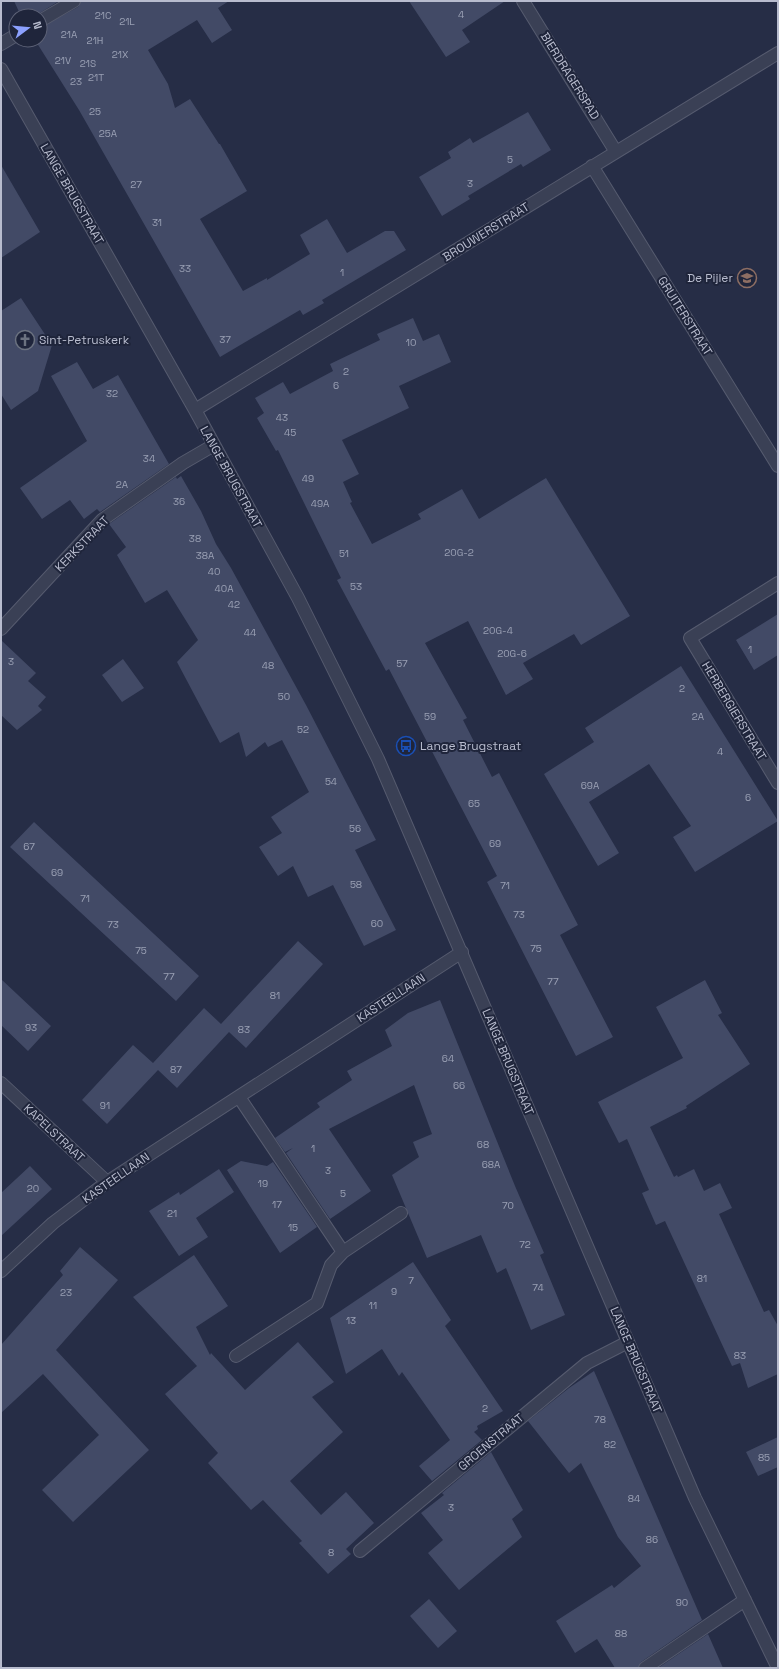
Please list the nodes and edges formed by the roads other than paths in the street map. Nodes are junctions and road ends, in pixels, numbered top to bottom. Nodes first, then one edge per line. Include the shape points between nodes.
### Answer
1 (74, 1) edge
2 (523, 1) edge
3 (48, 16) edge
4 (778, 53) edge
5 (1, 69) edge
6 (616, 152) junction
7 (592, 166) junction
8 (195, 410) junction
9 (214, 445) junction
10 (778, 466) edge
11 (778, 583) edge
12 (1, 629) edge
13 (778, 783) edge
14 (462, 952) junction
15 (1, 1083) edge
16 (239, 1096) junction
17 (107, 1182) junction
18 (401, 1213) dead end
19 (343, 1252) junction
20 (1, 1271) edge
21 (628, 1342) junction
22 (236, 1356) dead end
23 (360, 1551) dead end
24 (745, 1600) junction
25 (645, 1668) edge
26 (778, 1668) edge

1 - 3 street
2 - 6 street, BIERDRAGERSPAD
4 - 6 street, BROUWERSTRAAT
5 - 8 street, LANGE BRUGSTRAAT
6 - 7 street, BROUWERSTRAAT
7 - 8 street, BROUWERSTRAAT
7 - 10 street, GRUITERSTRAAT
8 - 9 street, LANGE BRUGSTRAAT
9 - 12 street, KERKSTRAAT via 183,463 102,520
9 - 14 street, LANGE BRUGSTRAAT via 298,598 378,759
11 - 13 street, HERBERGIERSTRAAT via 690,638
14 - 16 street, KASTEELLAAN
14 - 21 street, LANGE BRUGSTRAAT via 536,1131
15 - 17 street, KAPELSTRAAT
16 - 17 street, KASTEELLAAN
16 - 19 street
17 - 20 street, KASTEELLAAN via 53,1223
18 - 19 street
19 - 22 street via 331,1265 317,1303
21 - 23 street, GROENSTRAAT via 587,1362
21 - 24 street, LANGE BRUGSTRAAT via 695,1498
24 - 25 street
24 - 26 street, LANGE BRUGSTRAAT

